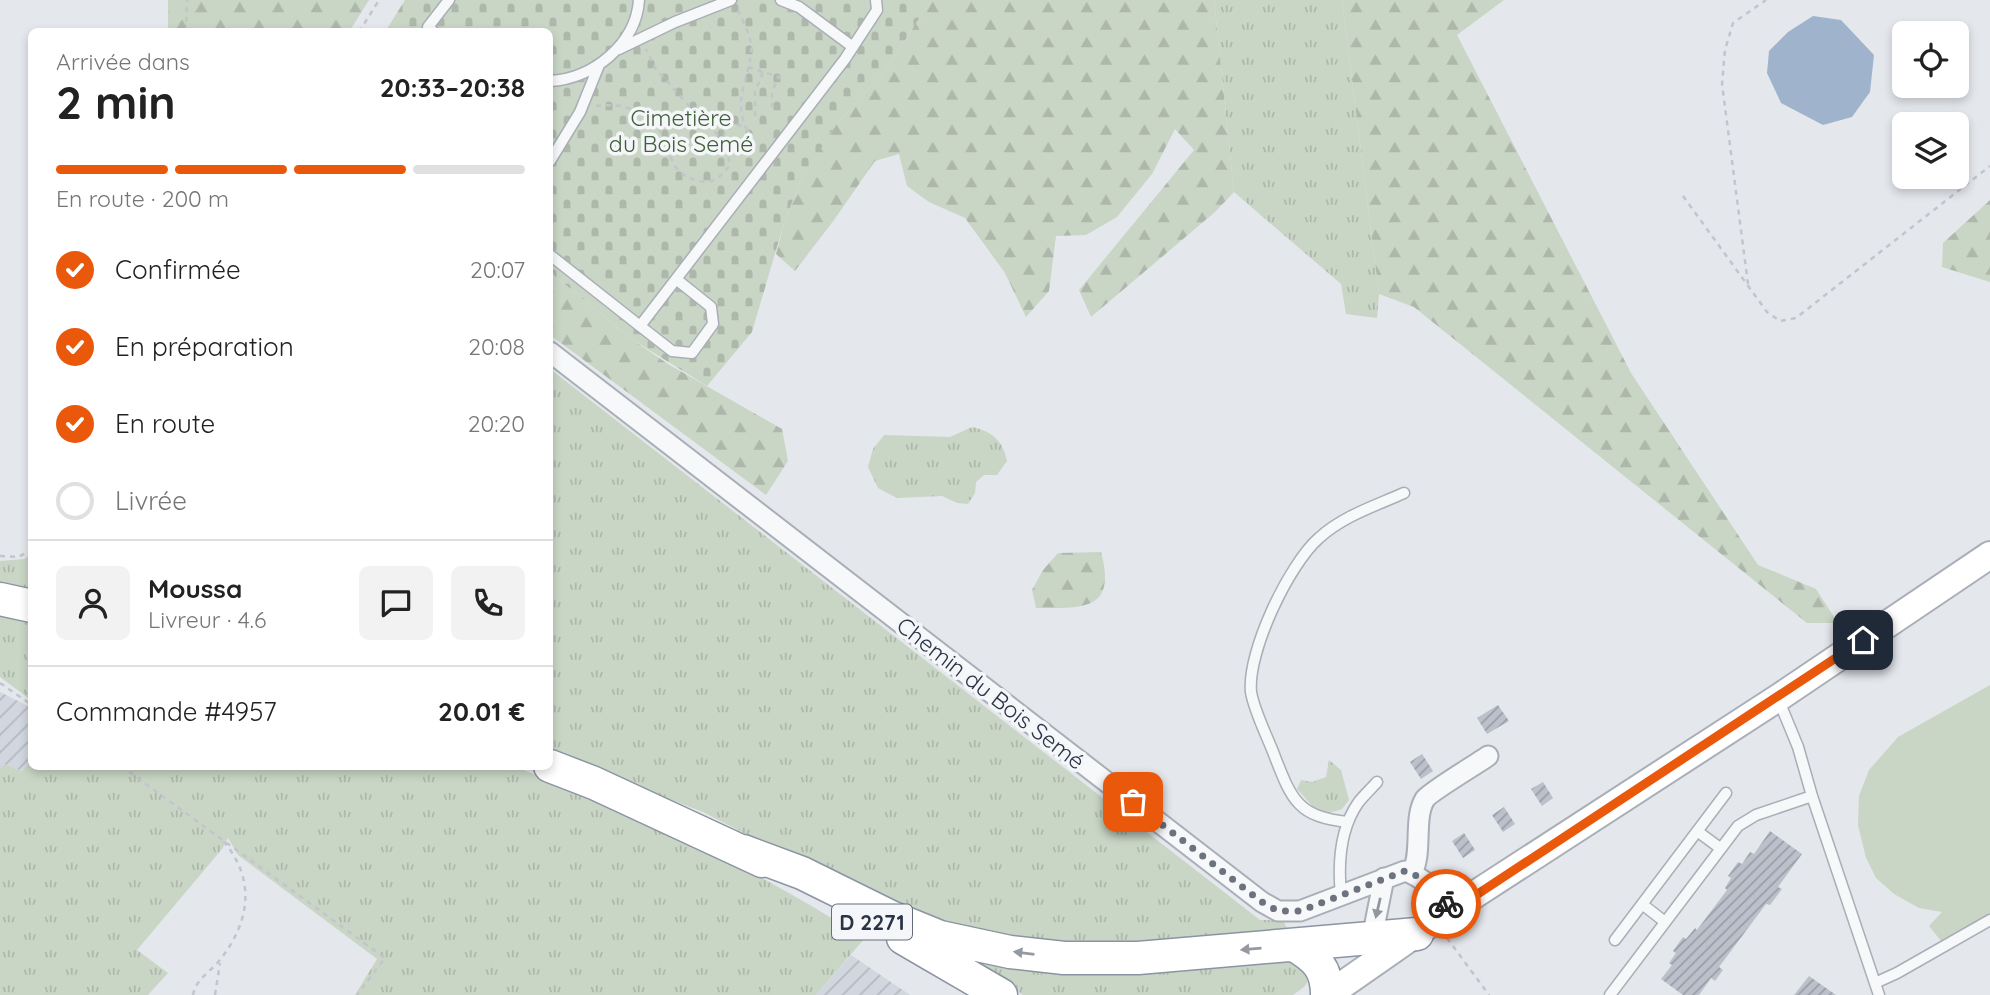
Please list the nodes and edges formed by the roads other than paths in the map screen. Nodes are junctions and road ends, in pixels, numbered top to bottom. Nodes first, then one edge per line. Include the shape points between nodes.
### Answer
1 (449, 0) edge
2 (639, 0) edge
3 (732, 0) edge
4 (781, 0) edge
5 (876, 0) edge
6 (429, 28) edge
7 (853, 47) junction
8 (617, 50) junction
9 (599, 64) junction
10 (553, 81) edge
11 (553, 156) edge
12 (553, 257) edge
13 (676, 279) junction
14 (640, 326) junction
15 (553, 354) edge
16 (1404, 493) dead end
17 (1990, 555) edge
18 (0, 599) edge
19 (28, 605) edge
20 (1778, 698) junction
21 (1488, 756) dead end
22 (553, 767) edge
23 (1377, 782) dead end
24 (1726, 793) dead end
25 (1812, 796) junction
26 (1348, 822) junction
27 (1697, 831) junction
28 (1720, 848) junction
29 (743, 851) junction
30 (1412, 873) junction
31 (1384, 878) junction
32 (1341, 895) junction
33 (1642, 904) junction
34 (1990, 920) edge
35 (1665, 922) junction
36 (1437, 926) junction
37 (1372, 938) junction
38 (1615, 940) dead end
39 (1294, 945) junction
40 (1875, 983) junction
41 (1000, 995) edge
42 (1328, 995) edge
43 (1610, 995) edge
44 (1879, 995) edge

1 - 6 lane
2 - 8 lane via 638,16
3 - 8 lane
4 - 7 lane via 799,6
5 - 7 lane via 877,10
7 - 13 lane
8 - 9 lane
9 - 10 lane
9 - 11 lane via 582,108
12 - 14 lane
13 - 14 lane
13 - 14 lane via 711,307 713,324 692,353 672,351
15 - 32 street, Chemin du Bois Semé via 1262,902 1278,911 1300,911
16 - 26 lane via 1345,519 1317,539 1294,569 1265,625 1251,668 1252,694 1284,780 1300,808 1323,820
17 - 20 main road
18 - 19 highway
20 - 25 lane
20 - 36 main road
21 - 30 street via 1426,798
22 - 29 highway, D 2271
23 - 26 lane
24 - 27 lane
25 - 28 lane via 1738,825
25 - 40 lane
26 - 32 lane via 1339,877
27 - 28 lane
27 - 33 lane
28 - 35 lane
39 -> 29 highway via 1138,958 1064,958 1010,951 940,937
29 - 41 highway, D 2271
30 - 31 street, Chemin du Bois Semé
30 - 36 street via 1430,885
31 - 32 street, Chemin du Bois Semé
31 -> 37 street
33 - 35 lane
33 - 38 lane
34 - 40 lane
35 - 43 lane
36 - 37 highway
36 - 42 main road
37 - 39 highway
39 - 42 highway via 1313,957 1327,978
40 - 44 lane

